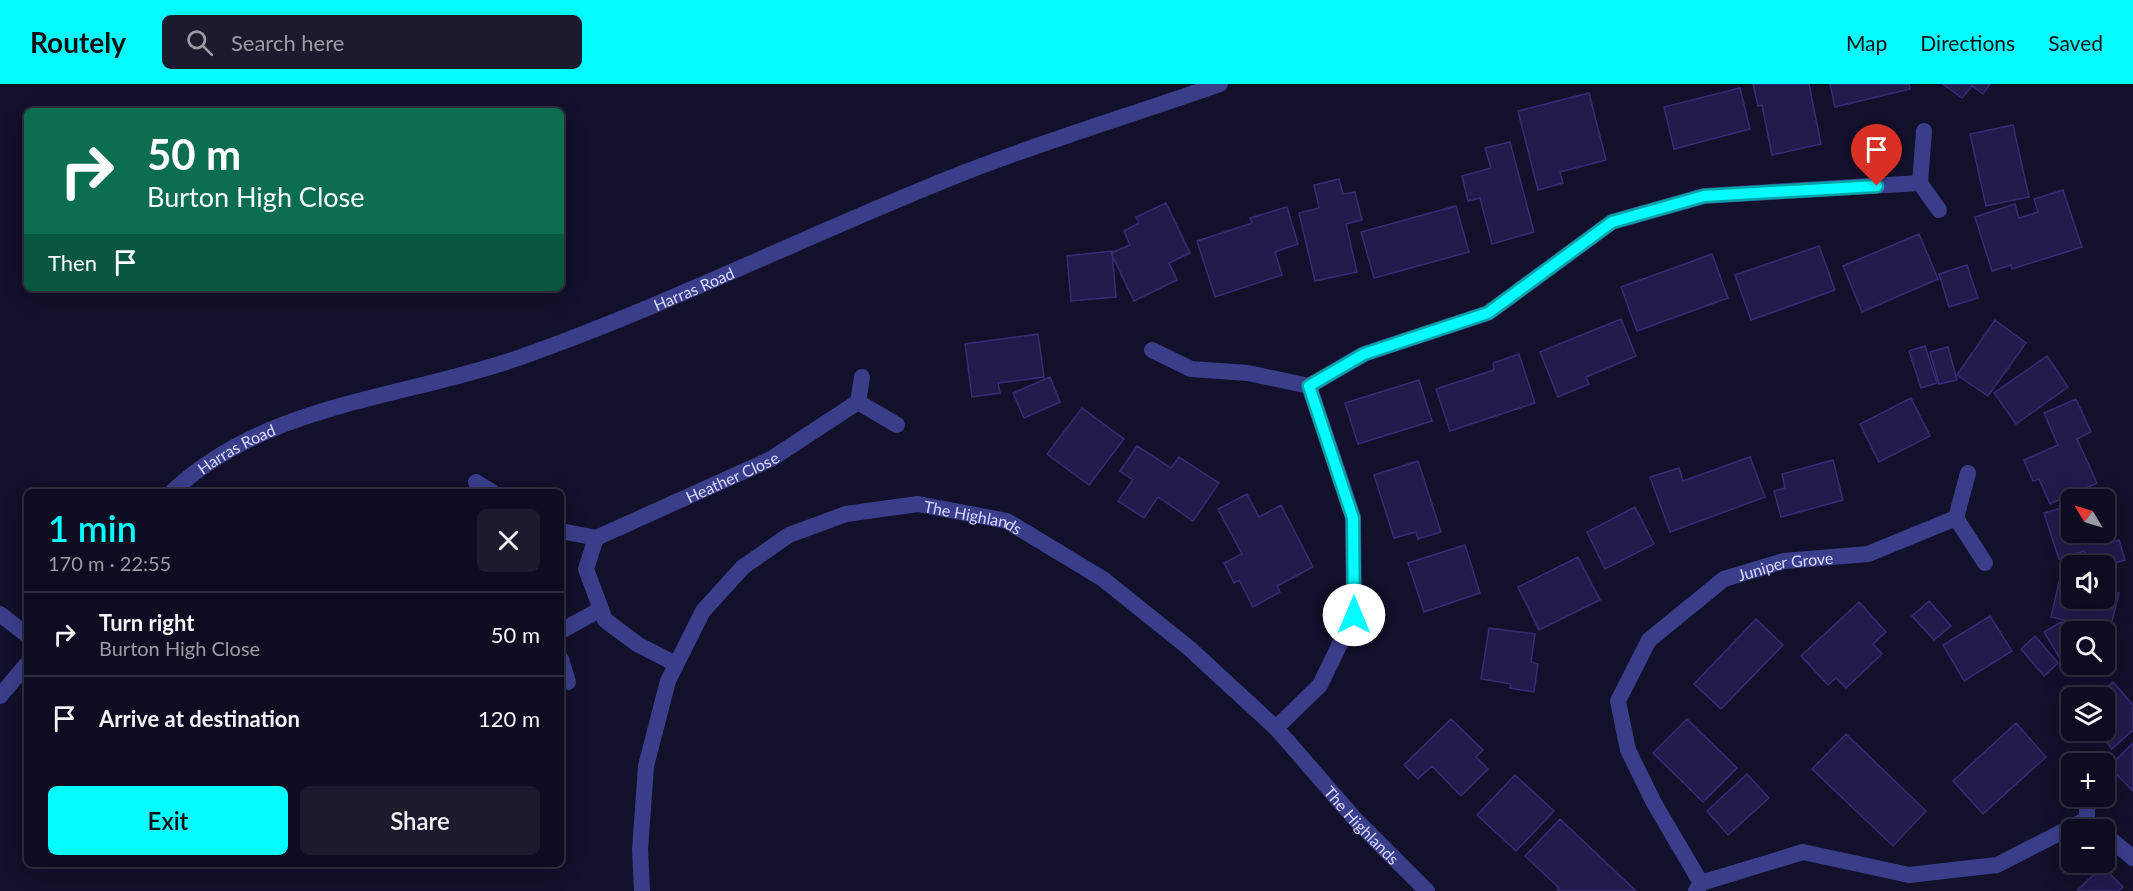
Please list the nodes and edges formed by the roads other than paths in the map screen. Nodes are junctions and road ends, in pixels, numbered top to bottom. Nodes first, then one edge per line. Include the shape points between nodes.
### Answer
1 (1220, 84) edge
2 (1924, 131) dead end
3 (1920, 183) junction
4 (1939, 210) dead end
5 (1152, 350) dead end
6 (862, 377) dead end
7 (1309, 386) junction
8 (858, 402) junction
9 (897, 425) dead end
10 (1968, 473) dead end
11 (476, 482) dead end
12 (175, 489) edge
13 (487, 489) edge
14 (1956, 518) junction
15 (564, 532) edge
16 (596, 538) junction
17 (1985, 562) dead end
18 (601, 609) junction
19 (0, 614) edge
20 (564, 629) edge
21 (24, 633) edge
22 (676, 664) junction
23 (24, 668) edge
24 (564, 669) edge
25 (568, 682) dead end
26 (0, 696) edge
27 (1276, 728) junction
28 (2061, 838) edge
29 (2115, 843) edge
30 (2133, 858) edge
31 (1699, 887) edge
32 (642, 891) edge
33 (1426, 891) edge

1 - 12 street, Harras Road via 965,172 721,278 516,359 318,412 266,430 234,445
2 - 3 street
3 - 4 street
3 - 7 street via 1704,196 1612,222 1488,313 1364,354
5 - 7 street via 1187,376 1248,374
6 - 8 street
7 - 27 street via 1353,518 1354,615 1320,685
8 - 9 street
8 - 16 street, Heather Close via 771,459
10 - 14 street
11 - 13 street
14 - 17 street
14 - 31 street, Juniper Grove via 1868,554 1784,561 1724,579 1649,640 1618,701 1628,750
15 - 16 street
16 - 18 street via 586,569
18 - 20 street
18 - 22 street via 605,620 637,645
19 - 21 street
22 - 27 street, The Highlands via 703,611 742,567 789,535 846,514 918,504 1007,521 1103,579 1190,648
22 - 32 street, The Highlands via 646,766 640,850
23 - 26 street
24 - 25 street
27 - 33 street, The Highlands via 1355,819
28 - 31 street, Juniper Grove via 1997,865 1909,875 1803,852
29 - 30 street

